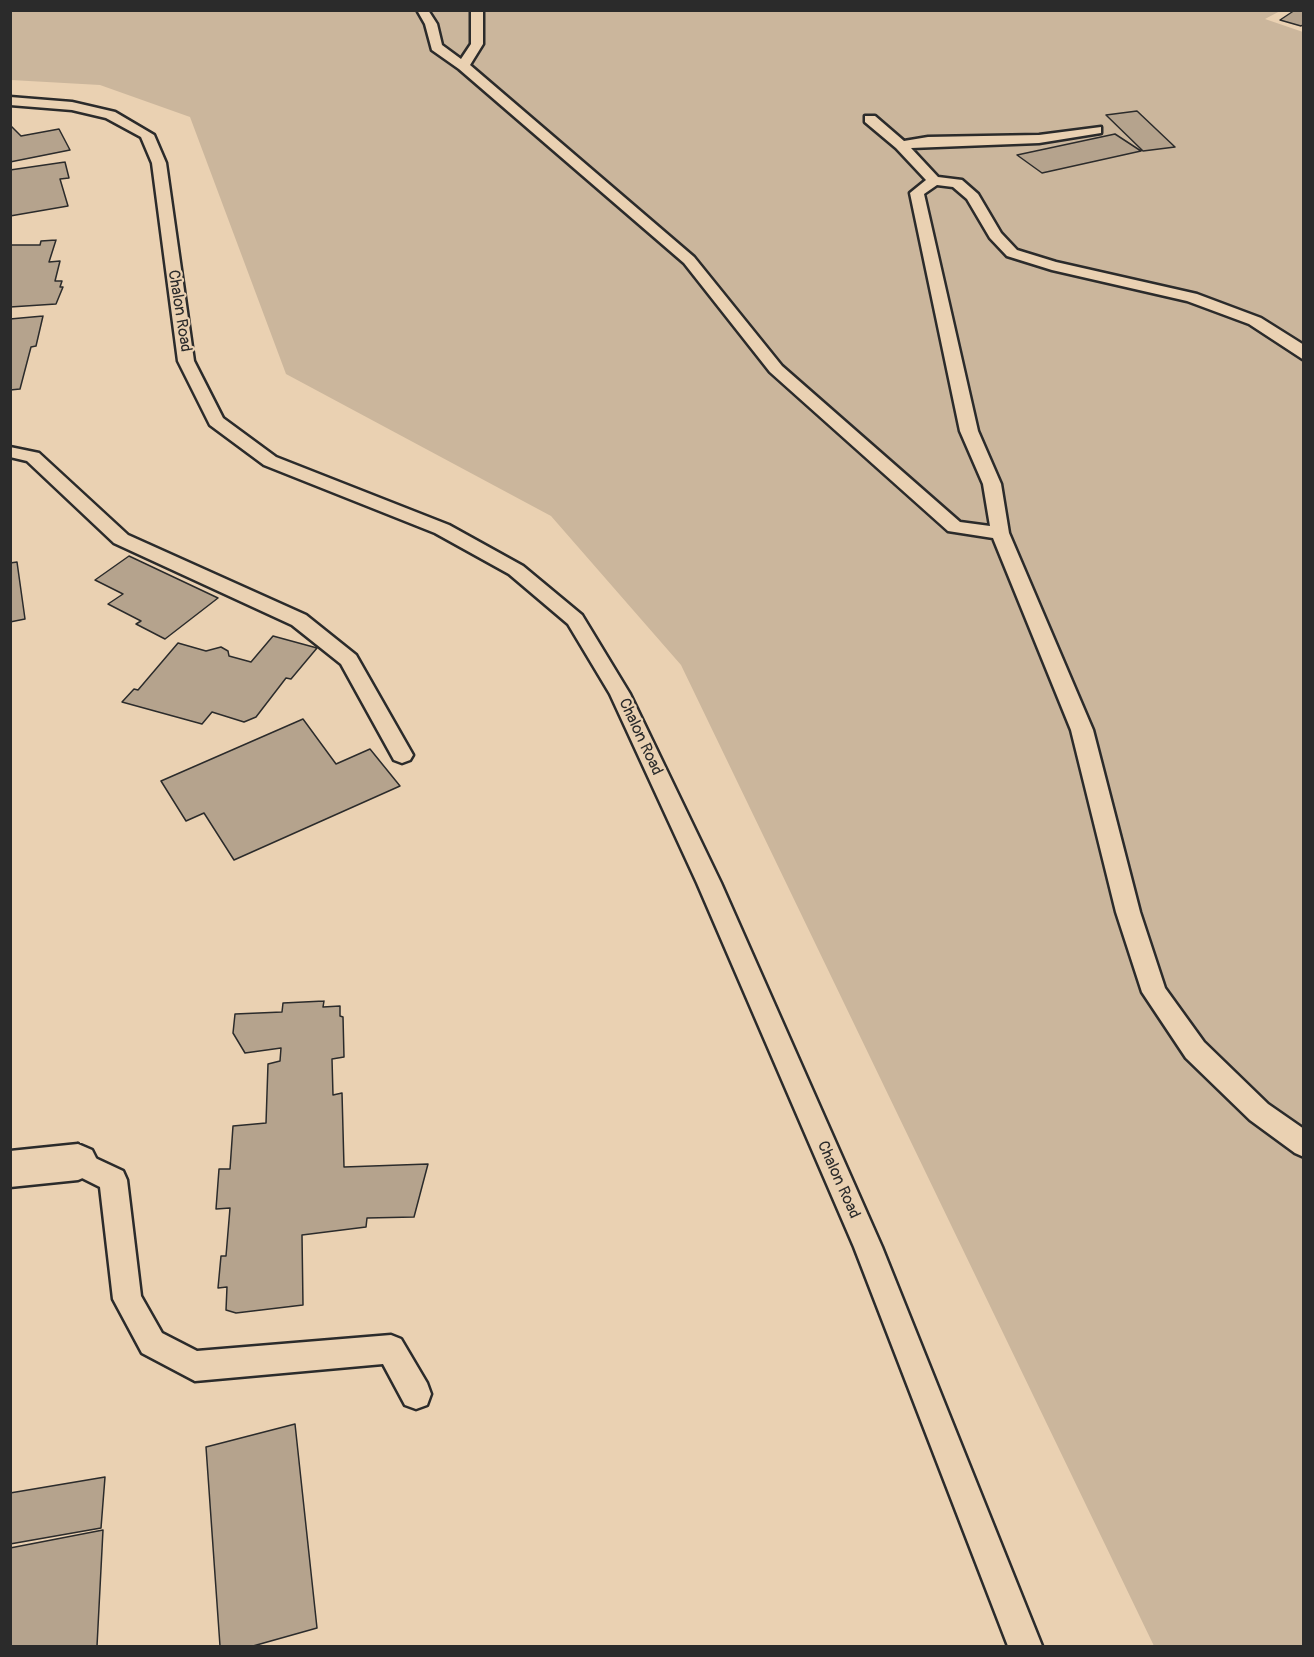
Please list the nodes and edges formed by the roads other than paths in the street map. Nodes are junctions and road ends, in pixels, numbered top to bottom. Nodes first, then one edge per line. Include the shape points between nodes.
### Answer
1 (422, 10) edge
2 (477, 10) edge
3 (463, 66) junction
4 (10, 101) edge
5 (870, 119) dead end
6 (1096, 130) dead end
7 (901, 145) junction
8 (934, 181) junction
9 (1304, 355) edge
10 (10, 452) edge
11 (1000, 533) junction
12 (402, 755) dead end
13 (1304, 1145) edge
14 (78, 1162) joint
15 (10, 1169) edge
16 (416, 1394) dead end
17 (1025, 1647) edge

1 - 3 lane via 431,24 436,47
2 - 3 lane via 477,44
3 - 11 lane via 690,260 776,369 955,527
4 - 17 lane, Chalon Road via 72,106 110,115 147,135 159,163 186,361 216,421 270,461 442,529 479,549 516,570 575,620 620,694 709,883 868,1247
5 - 7 lane
6 - 7 lane via 1039,139
7 - 8 lane
8 - 9 lane via 957,183 973,196 995,235 1012,253 1192,297 1255,321
8 - 11 lane via 917,193 969,431 993,484
10 - 12 lane via 33,457 121,539 300,620 349,660
11 - 13 lane via 1082,730 1128,912 1154,992 1195,1050 1259,1112
14 - 15 street
14 - 16 lane via 113,1180 127,1299 152,1343 195,1366 392,1349

